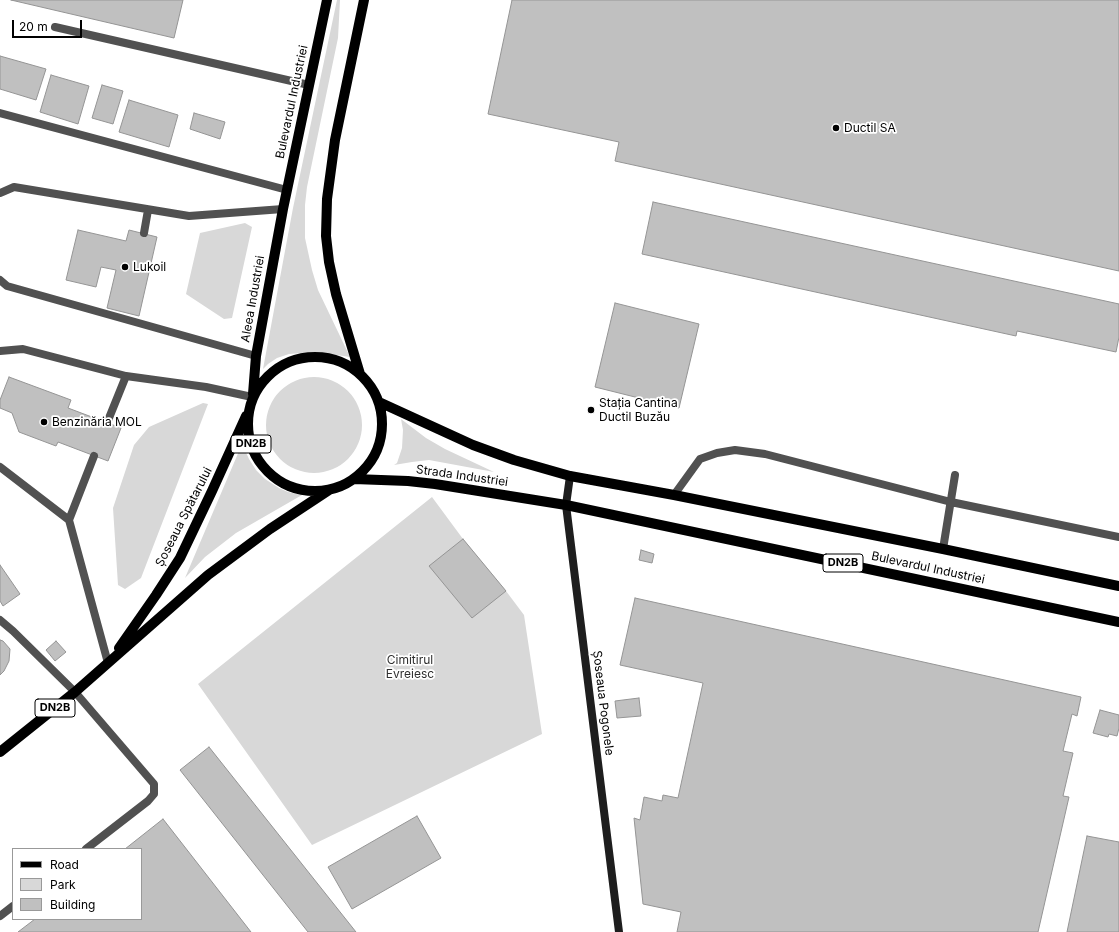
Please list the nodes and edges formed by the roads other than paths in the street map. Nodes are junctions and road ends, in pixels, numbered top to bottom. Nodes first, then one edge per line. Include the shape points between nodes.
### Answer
1 (327, 0) edge
2 (364, 0) edge
3 (56, 26) dead end
4 (309, 85) junction
5 (0, 113) edge
6 (287, 190) junction
7 (0, 193) edge
8 (283, 209) junction
9 (148, 210) junction
10 (144, 234) dead end
11 (0, 280) edge
12 (0, 351) edge
13 (256, 356) junction
14 (360, 374) junction
15 (126, 376) junction
16 (253, 396) junction
17 (379, 402) junction
18 (246, 416) junction
19 (107, 423) dead end
20 (94, 456) dead end
21 (0, 467) edge
22 (955, 475) dead end
23 (570, 476) junction
24 (354, 479) junction
25 (329, 490) junction
26 (674, 494) junction
27 (951, 502) junction
28 (566, 505) junction
29 (69, 520) junction
30 (1119, 537) edge
31 (942, 549) junction
32 (1119, 586) edge
33 (0, 620) edge
34 (1119, 622) edge
35 (108, 663) junction
36 (75, 692) junction
37 (0, 752) edge
38 (87, 848) edge
39 (12, 907) edge
40 (0, 916) edge
41 (619, 932) edge

1 - 4 main road, Bulevardul Industriei
2 - 14 main road via 335,140 327,199 326,236 336,294
3 - 4 street
4 - 6 main road, Bulevardul Industriei
5 - 6 street
6 - 8 main road, Bulevardul Industriei
7 - 9 street via 14,186
8 - 9 street via 189,216
8 - 13 main road, Aleea Industriei
9 - 10 street
11 - 13 street via 7,286 130,317
12 - 15 street via 23,349
13 - 16 main road, Aleea Industriei
14 - 16 main road, Șoseaua Spătarului / DN2B via 342,362 322,356 300,358 280,365 264,379
14 - 17 main road, Șoseaua Spătarului / DN2B via 372,387
15 - 16 street
15 - 19 street
16 - 18 main road, Șoseaua Spătarului / DN2B
17 - 23 main road, Strada Industriei via 473,445
17 - 24 main road, Șoseaua Spătarului / DN2B via 383,424 379,445 369,464
18 - 25 main road, Șoseaua Spătarului / DN2B via 249,438 256,458 270,474 287,486 308,491
18 - 35 main road, Șoseaua Spătarului / DN2B via 180,558
20 - 29 street
21 - 29 street
22 - 27 street
23 - 26 main road, Bulevardul Industriei
23 - 28 main road, Șoseaua Pogonele
24 - 25 main road, Șoseaua Spătarului / DN2B
24 - 28 main road, Strada Industriei / DN2B via 435,484
25 - 35 main road, Șoseaua Spătarului / DN2B via 270,529 208,575
26 - 27 street via 700,460 717,453 735,450 765,454
26 - 31 main road, Bulevardul Industriei
27 - 30 street
27 - 31 street
28 - 34 main road, Bulevardul Industriei / DN2B
28 - 41 main road, Șoseaua Pogonele
29 - 35 street
31 - 32 main road, Bulevardul Industriei
33 - 36 street
35 - 36 main road, Șoseaua Spătarului / DN2B
36 - 37 main road, Șoseaua Spătarului / DN2B
36 - 38 street via 154,784 154,794 148,801
39 - 40 street

